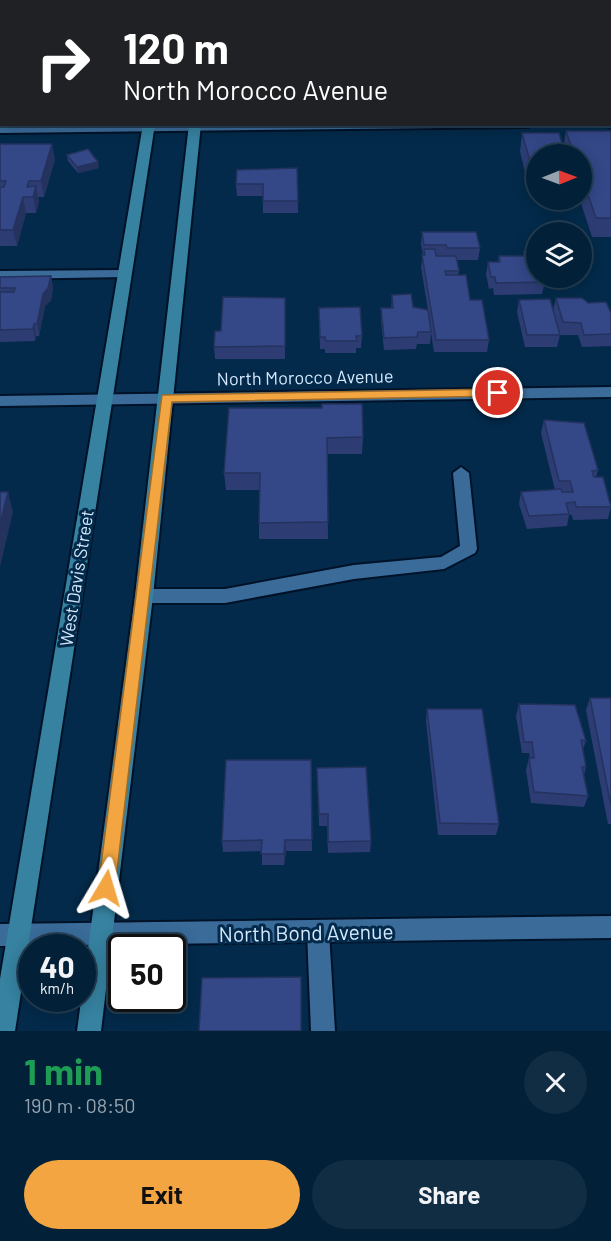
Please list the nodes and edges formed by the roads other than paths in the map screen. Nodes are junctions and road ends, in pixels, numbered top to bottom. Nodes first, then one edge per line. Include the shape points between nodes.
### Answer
1 (306, 126) edge
2 (149, 127) edge
3 (195, 127) edge
4 (0, 130) edge
5 (123, 274) junction
6 (0, 275) edge
7 (611, 392) edge
8 (166, 398) junction
9 (104, 399) junction
10 (0, 401) edge
11 (461, 473) dead end
12 (144, 596) junction
13 (611, 927) edge
14 (318, 932) junction
15 (101, 933) junction
16 (9, 935) edge
17 (3, 1031) edge
18 (89, 1031) edge
19 (323, 1031) edge

1 - 3 street
2 - 3 street
2 - 4 street
2 - 5 main road, West Davis Street
3 - 8 main road
5 - 6 street
5 - 9 main road, West Davis Street
7 - 8 street, North Morocco Avenue
8 - 9 street, North Morocco Avenue
8 - 12 main road
9 - 10 street, North Morocco Avenue
9 - 16 main road, West Davis Street
11 - 12 street via 469,549 444,563 354,572 225,596
12 - 15 main road
13 - 14 street, North Bond Avenue
14 - 15 street, North Bond Avenue
14 - 19 street
15 - 16 street, North Bond Avenue
15 - 18 main road
16 - 17 main road, West Davis Street

